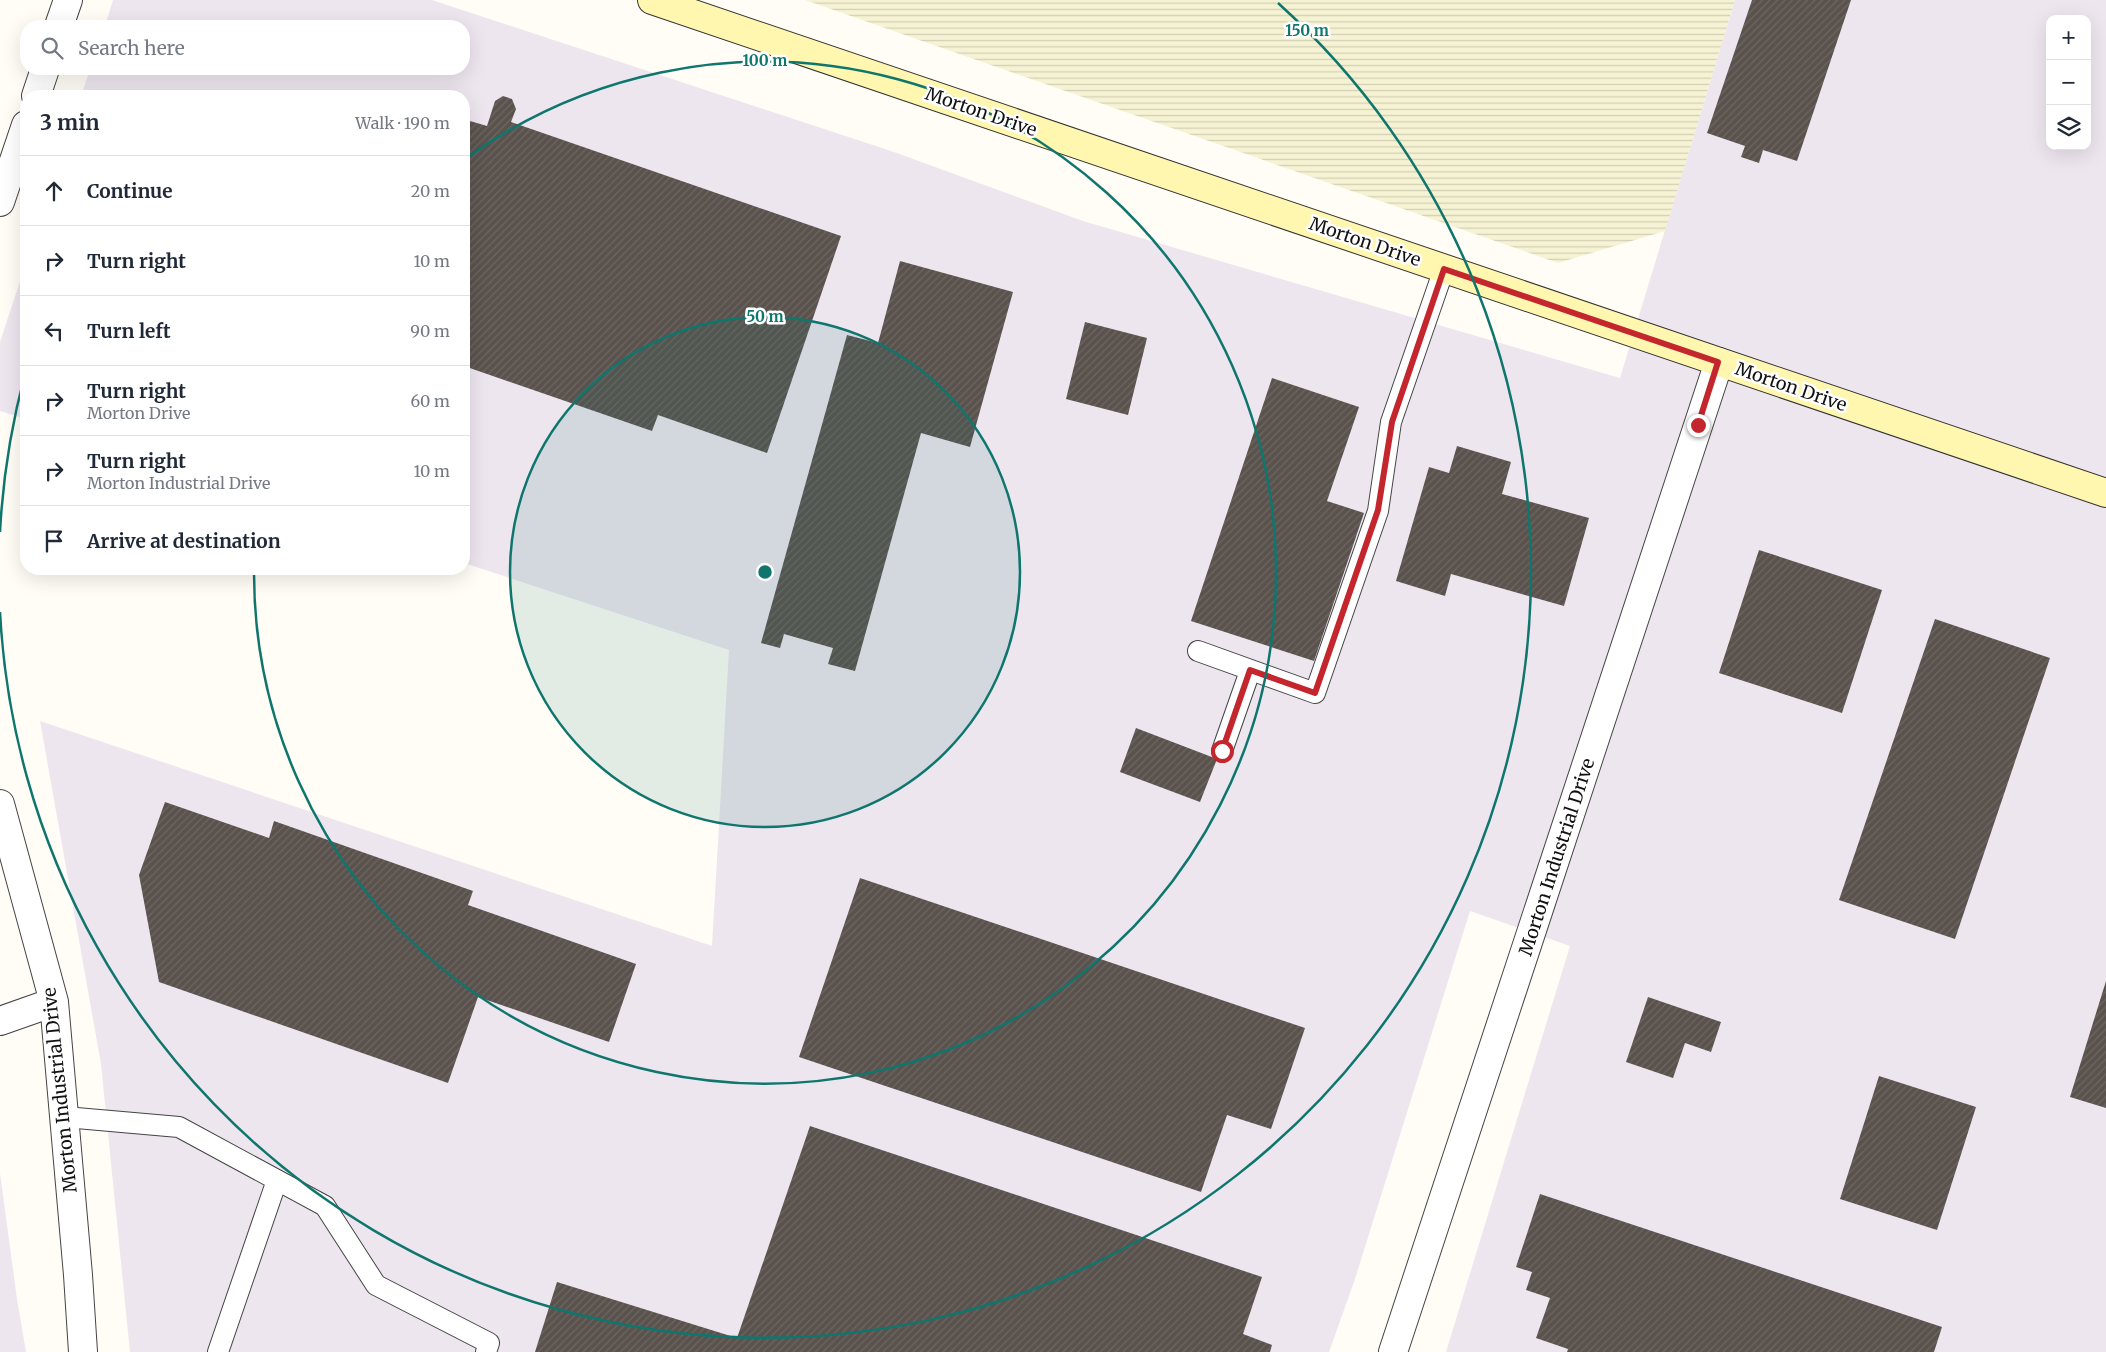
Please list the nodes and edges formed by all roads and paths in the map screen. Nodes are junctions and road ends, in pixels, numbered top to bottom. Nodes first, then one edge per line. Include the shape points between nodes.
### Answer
1 (68, 0) edge
2 (652, 0) edge
3 (61, 20) edge
4 (43, 75) edge
5 (38, 90) edge
6 (20, 143) edge
7 (0, 202) edge
8 (1444, 269) junction
9 (1718, 362) junction
10 (2106, 493) edge
11 (1198, 651) dead end
12 (1250, 670) junction
13 (1222, 751) dead end
14 (0, 804) edge
15 (54, 1002) junction
16 (0, 1021) edge
17 (65, 1117) junction
18 (277, 1180) junction
19 (83, 1352) edge
20 (218, 1352) edge
21 (486, 1352) edge
22 (1393, 1352) edge

1 - 3 street
2 - 8 street, Morton Drive
4 - 5 street
6 - 7 street
8 - 9 street, Morton Drive
8 - 12 lane via 1392,422 1378,510 1315,693
9 - 10 street, Morton Drive
9 - 22 street, Morton Industrial Drive
11 - 12 lane
12 - 13 lane
14 - 15 street, Morton Industrial Drive
15 - 16 street
15 - 17 street, Morton Industrial Drive
17 - 18 lane via 179,1127
17 - 19 street, Morton Industrial Drive
18 - 20 lane
18 - 21 lane via 325,1206 376,1286 490,1343

